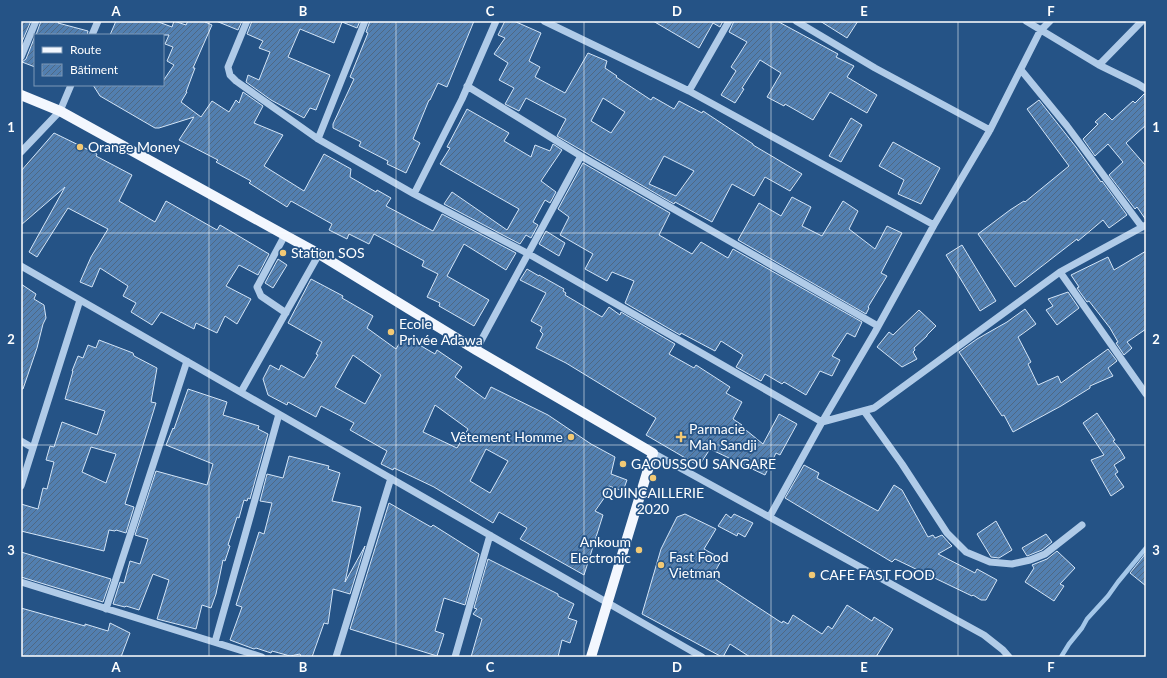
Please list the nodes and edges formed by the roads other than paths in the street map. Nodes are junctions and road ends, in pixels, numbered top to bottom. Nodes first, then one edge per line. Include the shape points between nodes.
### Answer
1 (36, 21) edge
2 (98, 21) edge
3 (247, 21) edge
4 (365, 21) edge
5 (496, 21) edge
6 (544, 21) edge
7 (729, 21) edge
8 (796, 21) edge
9 (1026, 21) edge
10 (1050, 21) edge
11 (1142, 21) edge
12 (1040, 30) junction
13 (92, 34) edge
14 (21, 57) edge
15 (1099, 65) junction
16 (1021, 70) junction
17 (71, 86) edge
18 (467, 86) junction
19 (1146, 89) edge
20 (689, 91) junction
21 (21, 95) edge
22 (60, 111) junction
23 (990, 130) junction
24 (318, 138) junction
25 (21, 152) edge
26 (581, 156) junction
27 (414, 194) junction
28 (934, 225) junction
29 (1144, 226) edge
30 (285, 235) junction
31 (528, 253) junction
32 (319, 254) junction
33 (21, 266) edge
34 (1060, 272) junction
35 (80, 300) junction
36 (286, 313) junction
37 (878, 326) junction
38 (476, 350) junction
39 (187, 361) junction
40 (241, 392) junction
41 (1146, 394) edge
42 (864, 411) junction
43 (279, 414) junction
44 (822, 422) junction
45 (21, 441) edge
46 (33, 448) junction
47 (653, 453) junction
48 (391, 478) junction
49 (21, 486) edge
50 (770, 516) junction
51 (1082, 525) dead end
52 (490, 535) junction
53 (21, 582) edge
54 (607, 603) junction
55 (106, 608) junction
56 (214, 642) junction
57 (262, 657) edge
58 (336, 657) edge
59 (455, 657) edge
60 (591, 657) edge
61 (702, 657) edge
62 (1009, 657) edge

1 - 14 street
2 - 13 street
3 - 24 street via 228,67 230,75
4 - 24 street
5 - 18 street
6 - 20 street
7 - 20 street
8 - 23 street via 875,68
9 - 12 street
10 - 12 street
11 - 15 street
12 - 15 street
12 - 16 street
15 - 19 street
16 - 23 street
16 - 29 street via 1068,126
17 - 22 street
18 - 26 street
18 - 27 street
20 - 28 street
21 - 22 main road
22 - 25 street
22 - 30 main road
23 - 28 street
24 - 27 street
26 - 31 street
26 - 37 street
27 - 31 street
28 - 37 street
29 - 34 street
30 - 32 main road
30 - 36 street via 257,286 261,296
31 - 38 street
31 - 44 street
32 - 36 street
32 - 38 main road
33 - 35 street
34 - 41 street
34 - 42 street via 874,408
35 - 39 street
35 - 46 street
36 - 40 street
37 - 44 street
38 - 47 main road
39 - 40 street
39 - 55 street
40 - 43 street
42 - 44 street
42 - 51 street via 947,533 966,552 990,562 1012,564 1030,560 1045,554
43 - 48 street
43 - 56 street
44 - 50 street
45 - 46 street
46 - 49 street
47 - 50 street
47 - 54 main road
48 - 52 street
48 - 58 street
50 - 62 street via 984,635
52 - 54 street
52 - 59 street
53 - 55 street
54 - 60 main road
54 - 61 street
55 - 56 street
56 - 57 street

